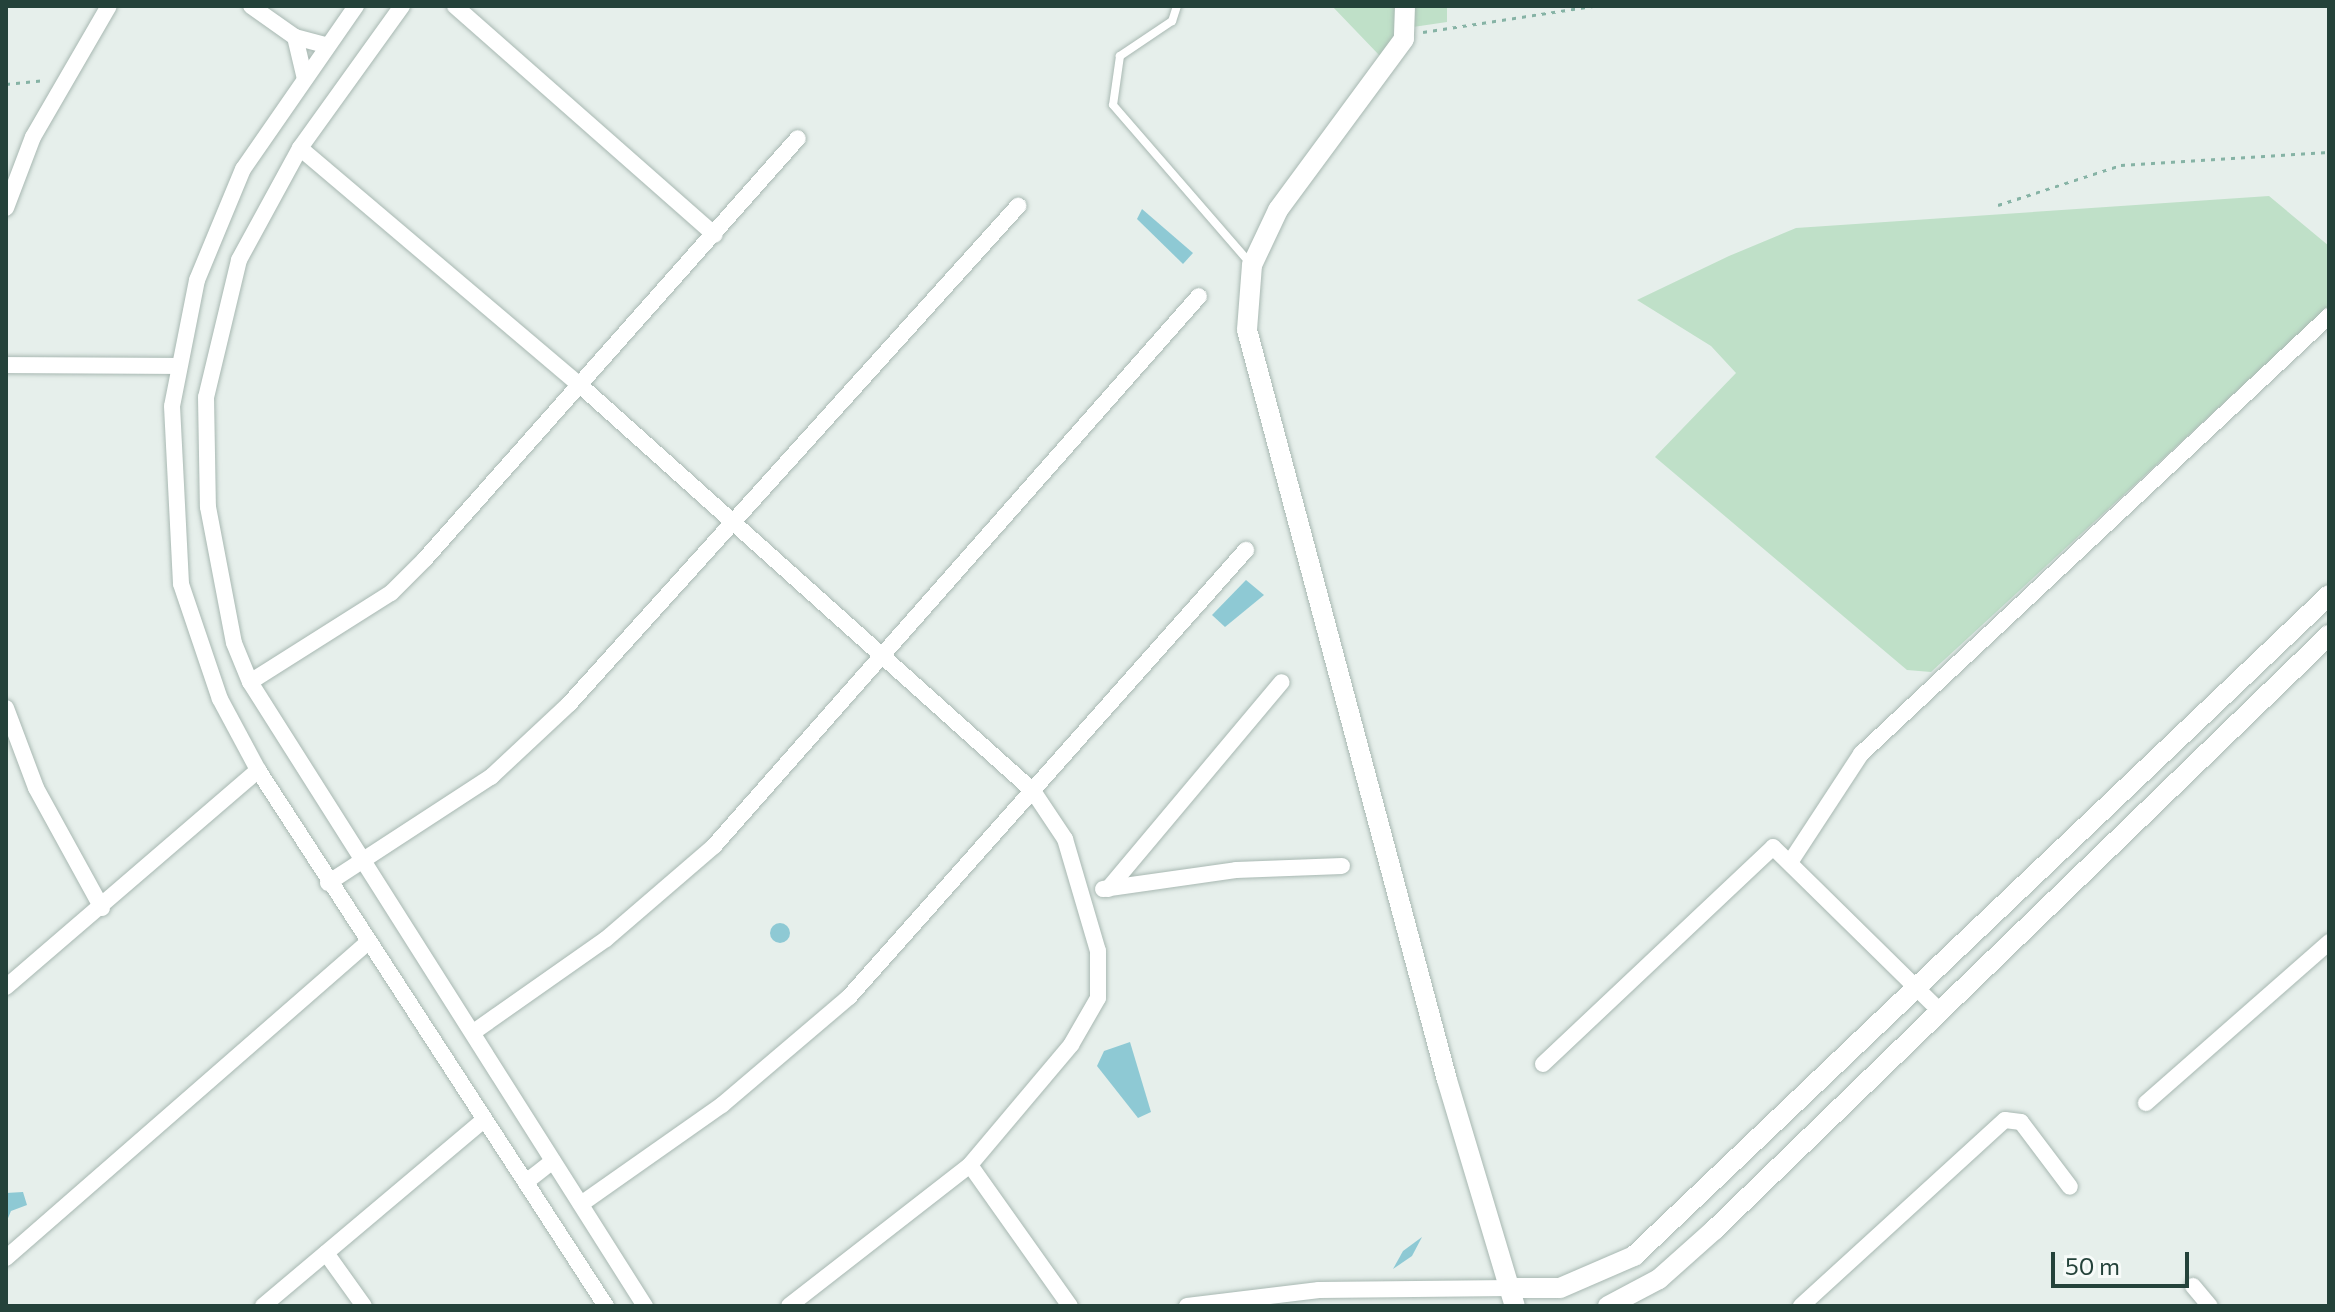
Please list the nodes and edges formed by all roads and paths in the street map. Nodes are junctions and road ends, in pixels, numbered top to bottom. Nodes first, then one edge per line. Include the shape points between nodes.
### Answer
1 (109, 6) edge
2 (251, 6) edge
3 (356, 6) edge
4 (402, 6) edge
5 (455, 6) edge
6 (1177, 6) edge
7 (1405, 6) edge
8 (1593, 6) edge
9 (295, 37) junction
10 (1404, 39) junction
11 (328, 46) junction
12 (64, 79) junction
13 (305, 79) junction
14 (6, 84) edge
15 (798, 138) dead end
16 (300, 148) junction
17 (2329, 152) edge
18 (1998, 205) dead end
19 (1018, 206) dead end
20 (6, 208) edge
21 (715, 235) junction
22 (1252, 265) junction
23 (1199, 296) dead end
24 (2329, 316) edge
25 (6, 365) edge
26 (177, 366) junction
27 (581, 386) junction
28 (733, 523) junction
29 (1246, 550) dead end
30 (2329, 595) edge
31 (2329, 635) edge
32 (883, 663) junction
33 (250, 682) junction
34 (1282, 682) dead end
35 (6, 708) edge
36 (2189, 727) junction
37 (2209, 750) junction
38 (258, 770) junction
39 (1033, 791) junction
40 (1791, 861) junction
41 (364, 862) junction
42 (1342, 866) dead end
43 (328, 883) junction
44 (1108, 889) junction
45 (1086, 891) junction
46 (2014, 892) junction
47 (102, 908) junction
48 (2035, 916) junction
49 (2329, 942) edge
50 (365, 945) junction
51 (1915, 985) junction
52 (6, 987) edge
53 (1938, 1009) junction
54 (475, 1031) junction
55 (1543, 1064) dead end
56 (2146, 1103) dead end
57 (483, 1121) junction
58 (553, 1161) junction
59 (970, 1165) junction
60 (526, 1182) junction
61 (2070, 1187) dead end
62 (581, 1204) junction
63 (1690, 1207) junction
64 (1714, 1230) junction
65 (326, 1253) junction
66 (6, 1258) edge
67 (2193, 1286) dead end
68 (1391, 1288) junction
69 (1346, 1297) edge
70 (1513, 1297) edge
71 (263, 1306) edge
72 (364, 1306) edge
73 (606, 1306) edge
74 (645, 1306) edge
75 (789, 1306) edge
76 (1070, 1306) edge
77 (1187, 1306) edge
78 (1390, 1306) edge
79 (1608, 1306) edge
80 (1801, 1306) edge
81 (2210, 1306) edge

1 - 12 street
2 - 9 street
3 - 11 street
4 - 16 street
5 - 21 street
6 - 22 lane via 1172,21 1120,56 1113,105
7 - 10 street
8 - 10 path
9 - 11 street
9 - 13 street
10 - 22 street via 1278,210
11 - 13 street
12 - 14 path
12 - 20 street
13 - 26 street via 243,169 197,280
15 - 21 street
16 - 27 street
16 - 33 street via 239,260 206,397 208,507 234,643
17 - 18 path via 2121,165
19 - 28 street
21 - 27 street
22 - 70 street via 1245,300 1251,345 1447,1080
23 - 32 street
24 - 40 street via 1861,754
25 - 26 street
26 - 38 street via 172,406 181,584 220,699
27 - 28 street
27 - 33 street via 391,593
28 - 32 street
28 - 41 street via 569,704 492,776
29 - 39 street
30 - 36 street
31 - 37 street
32 - 39 street
32 - 54 street via 714,846 606,939
33 - 41 street
34 - 44 street
35 - 47 street via 36,788
36 - 37 street
36 - 46 street
37 - 48 street
38 - 43 street
38 - 47 street
39 - 45 street via 1065,839
39 - 62 street via 849,997 722,1105
40 - 51 street
40 - 55 street via 1766,849
41 - 43 street
41 - 54 street
42 - 44 street via 1236,870
43 - 50 street
44 - 45 street
45 - 59 street via 1098,951 1098,998 1071,1045
46 - 48 street
46 - 51 street
47 - 52 street
48 - 53 street
49 - 56 street
50 - 57 street
50 - 66 street
51 - 53 street
51 - 63 street
53 - 64 street
54 - 58 street
57 - 60 street
57 - 65 street
58 - 60 street
58 - 62 street
59 - 75 street
59 - 76 street
60 - 73 street
61 - 80 street via 2021,1122 2005,1120
62 - 74 street
63 - 64 street
63 - 70 street via 1634,1256 1595,1278
64 - 79 street via 1659,1279
65 - 71 street
65 - 72 street
67 - 81 street
68 - 69 street
68 - 70 street
68 - 78 street
69 - 77 street

